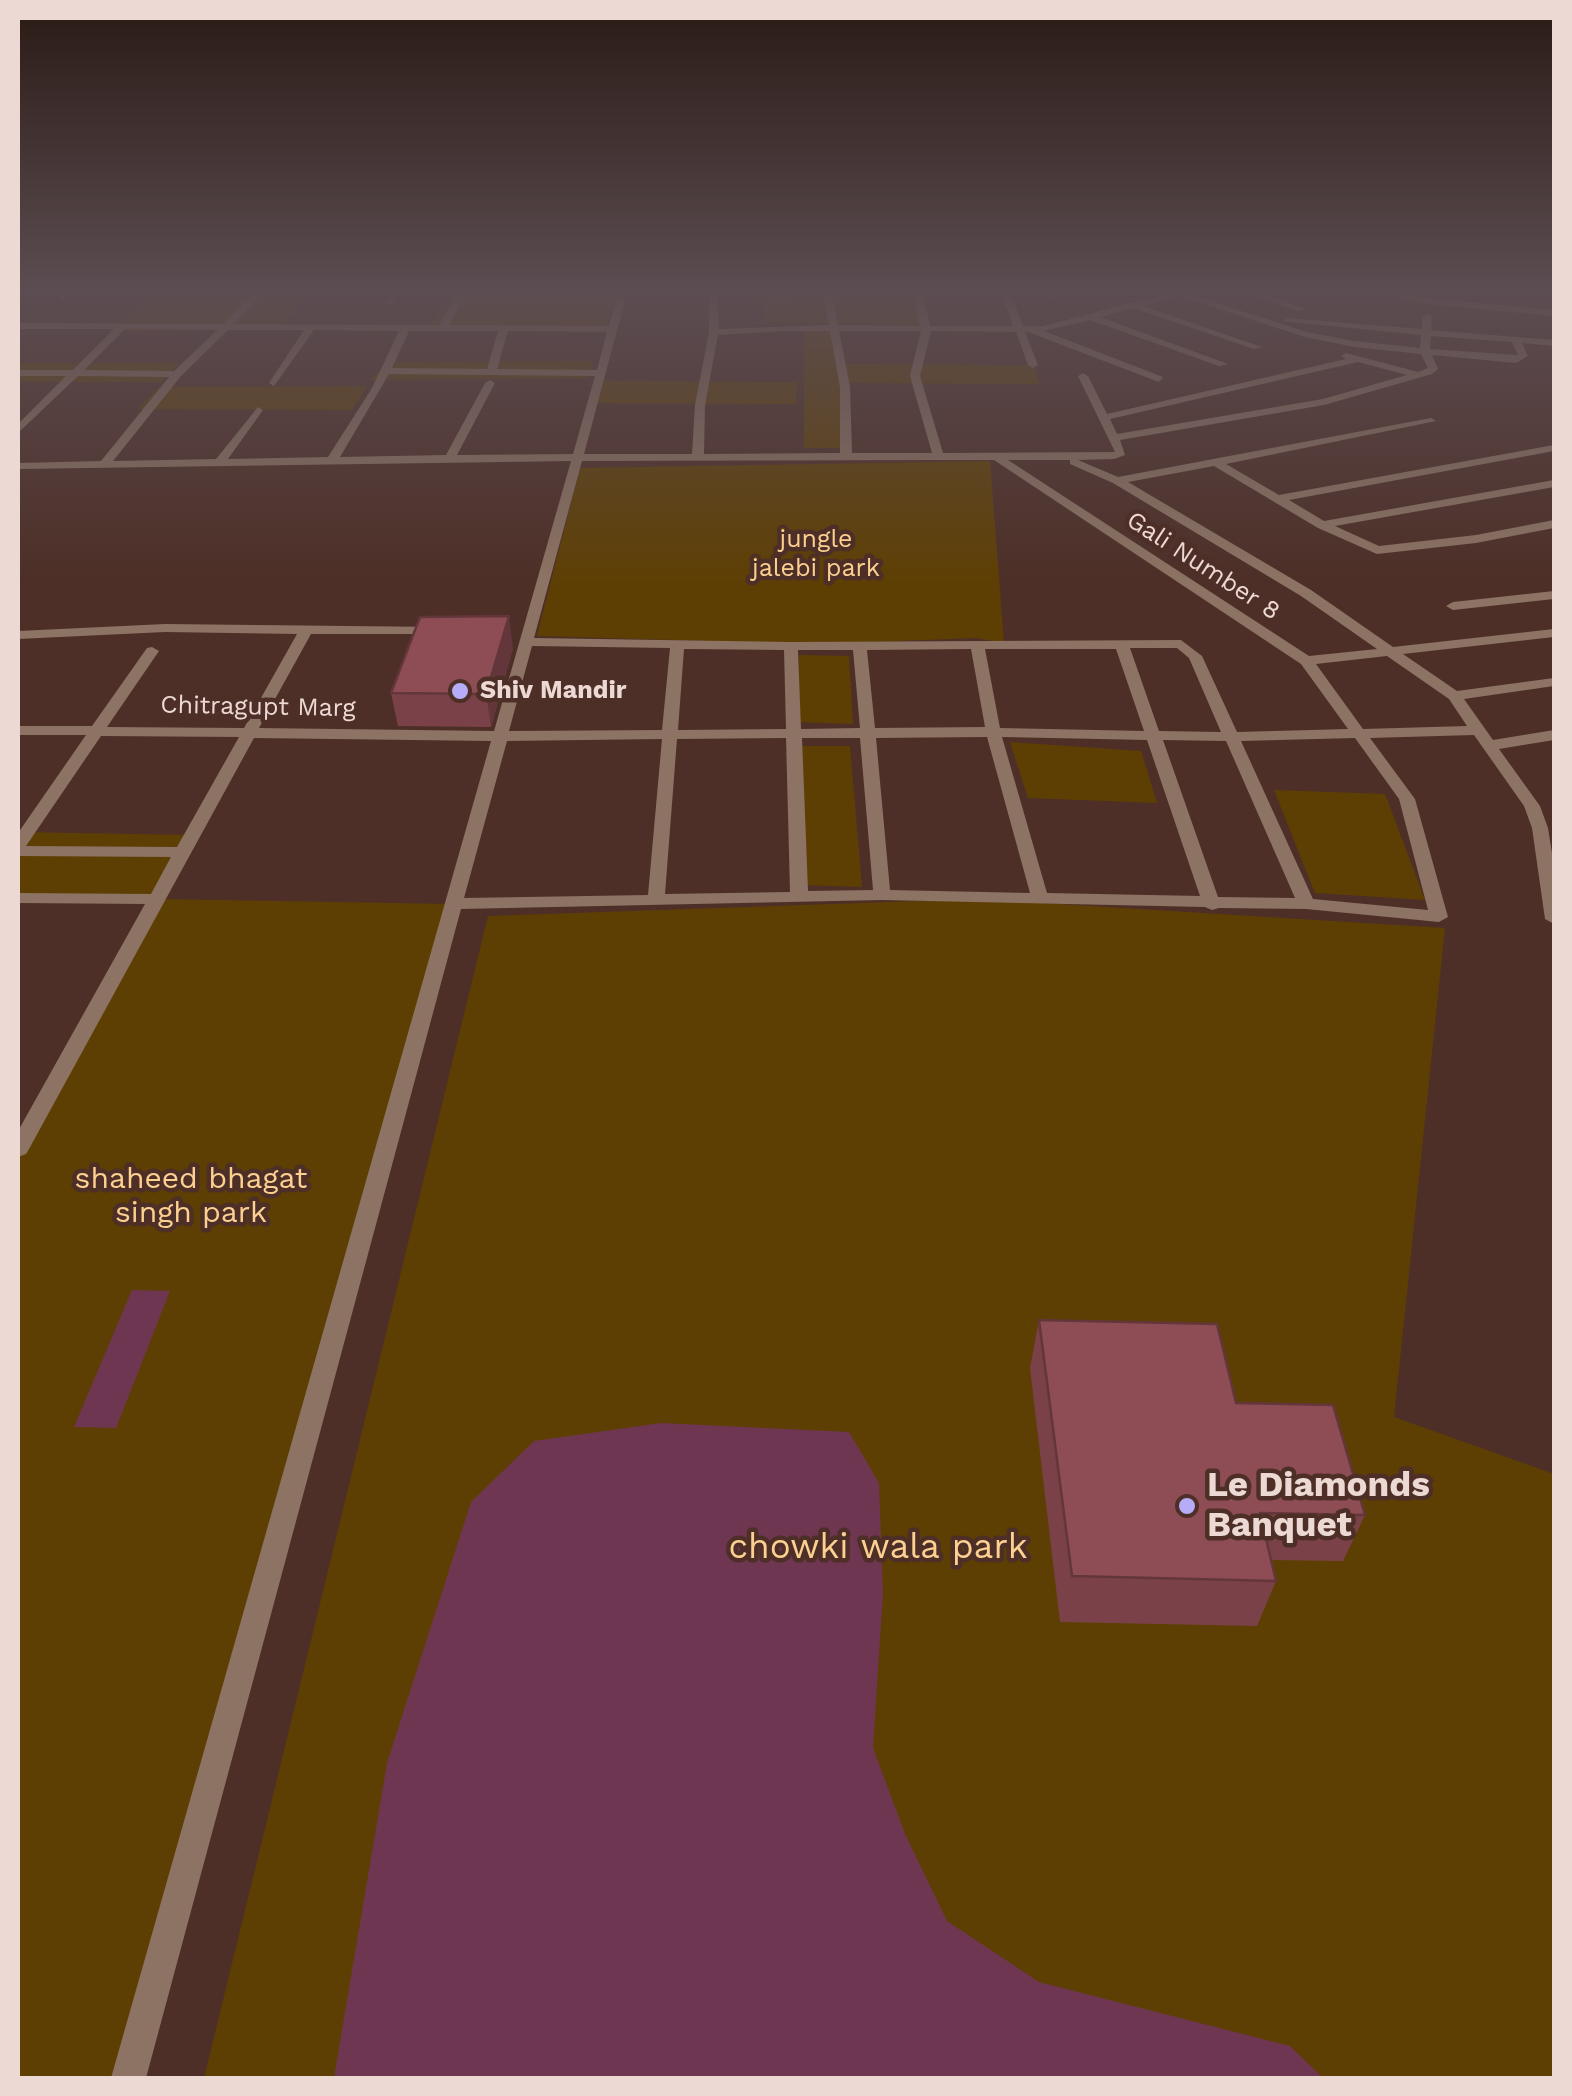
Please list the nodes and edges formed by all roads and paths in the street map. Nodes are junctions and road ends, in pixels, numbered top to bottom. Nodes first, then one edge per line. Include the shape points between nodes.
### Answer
1 (62, 387) edge
2 (167, 387) edge
3 (377, 387) edge
4 (486, 387) edge
5 (596, 387) edge
6 (703, 387) edge
7 (845, 387) edge
8 (918, 387) edge
9 (1089, 387) edge
10 (1236, 387) edge
11 (1376, 387) edge
12 (258, 410) dead end
13 (1106, 416) junction
14 (1431, 421) dead end
15 (18, 430) edge
16 (1116, 438) junction
17 (1554, 448) edge
18 (846, 456) junction
19 (698, 457) junction
20 (939, 457) junction
21 (996, 457) junction
22 (1064, 457) junction
23 (450, 458) junction
24 (574, 459) junction
25 (332, 460) junction
26 (1214, 461) junction
27 (218, 464) junction
28 (18, 466) edge
29 (103, 466) junction
30 (1117, 481) junction
31 (1554, 483) edge
32 (1276, 499) junction
33 (1554, 524) edge
34 (1322, 525) junction
35 (1554, 595) edge
36 (1453, 606) dead end
37 (304, 632) junction
38 (453, 632) edge
39 (508, 632) edge
40 (1554, 633) edge
41 (18, 635) edge
42 (526, 637) junction
43 (1122, 642) junction
44 (977, 644) junction
45 (677, 646) junction
46 (791, 646) junction
47 (860, 646) junction
48 (152, 651) dead end
49 (1392, 653) junction
50 (1306, 661) junction
51 (1554, 682) edge
52 (1454, 696) junction
53 (18, 730) edge
54 (98, 730) junction
55 (248, 730) junction
56 (1481, 730) junction
57 (871, 732) junction
58 (992, 732) junction
59 (792, 734) junction
60 (668, 735) junction
61 (1554, 735) edge
62 (498, 736) junction
63 (1363, 736) junction
64 (1155, 737) junction
65 (1233, 737) junction
66 (1492, 744) junction
67 (18, 848) edge
68 (182, 852) junction
69 (882, 895) junction
70 (800, 897) junction
71 (18, 898) edge
72 (1040, 898) junction
73 (156, 899) junction
74 (656, 901) junction
75 (452, 904) junction
76 (1306, 904) junction
77 (1212, 905) junction
78 (1554, 919) edge
79 (20, 1141) edge
80 (128, 2078) edge

1 - 15 street
2 - 29 street
3 - 25 street
4 - 23 street
5 - 24 street
6 - 19 street
7 - 18 street
8 - 20 street
9 - 13 street
10 - 13 street
11 - 16 street
12 - 27 street
13 - 16 street
14 - 26 street
16 - 22 street via 1121,453 1114,456
17 - 32 street
18 - 19 street
18 - 20 street
19 - 24 street
20 - 21 street
21 - 22 street
21 - 50 street, Gali Number 8
22 - 30 street
23 - 24 street
23 - 25 street
24 - 42 street
25 - 27 street
26 - 30 street
26 - 32 street
27 - 29 street
28 - 29 street
30 - 49 street via 1306,593
31 - 34 street
32 - 34 street
33 - 34 street via 1392,551 1364,546
35 - 36 street
37 - 38 street
37 - 41 street via 165,628
37 - 55 street
39 - 42 street
40 - 49 street
42 - 45 street
42 - 62 street
43 - 44 street
43 - 64 street
43 - 65 street via 1190,649
44 - 47 street
44 - 58 street
45 - 46 street
45 - 60 street
46 - 47 street
46 - 59 street
47 - 57 street
48 - 54 street
49 - 50 street
49 - 52 street
50 - 63 street, Gali Number 8
51 - 52 street
52 - 56 street
53 - 54 street, Chitragupt Marg
54 - 55 street, Chitragupt Marg
54 - 67 street
55 - 62 street, Chitragupt Marg
55 - 68 street
56 - 63 street, Chitragupt Marg
56 - 66 street
57 - 58 street, Chitragupt Marg
57 - 59 street, Chitragupt Marg
57 - 69 street
58 - 64 street, Chitragupt Marg
58 - 72 street
59 - 60 street, Chitragupt Marg
59 - 70 street
60 - 62 street, Chitragupt Marg
60 - 74 street
61 - 66 street
62 - 75 street
63 - 65 street, Chitragupt Marg
63 - 76 street, Gali Number 8 via 1407,799 1439,917
64 - 65 street, Chitragupt Marg
64 - 77 street
65 - 76 street
66 - 78 street via 1540,828
67 - 68 street
68 - 73 street
69 - 70 street
69 - 72 street
70 - 74 street
71 - 73 street
72 - 77 street
73 - 79 street
74 - 75 street
75 - 80 street
76 - 77 street

